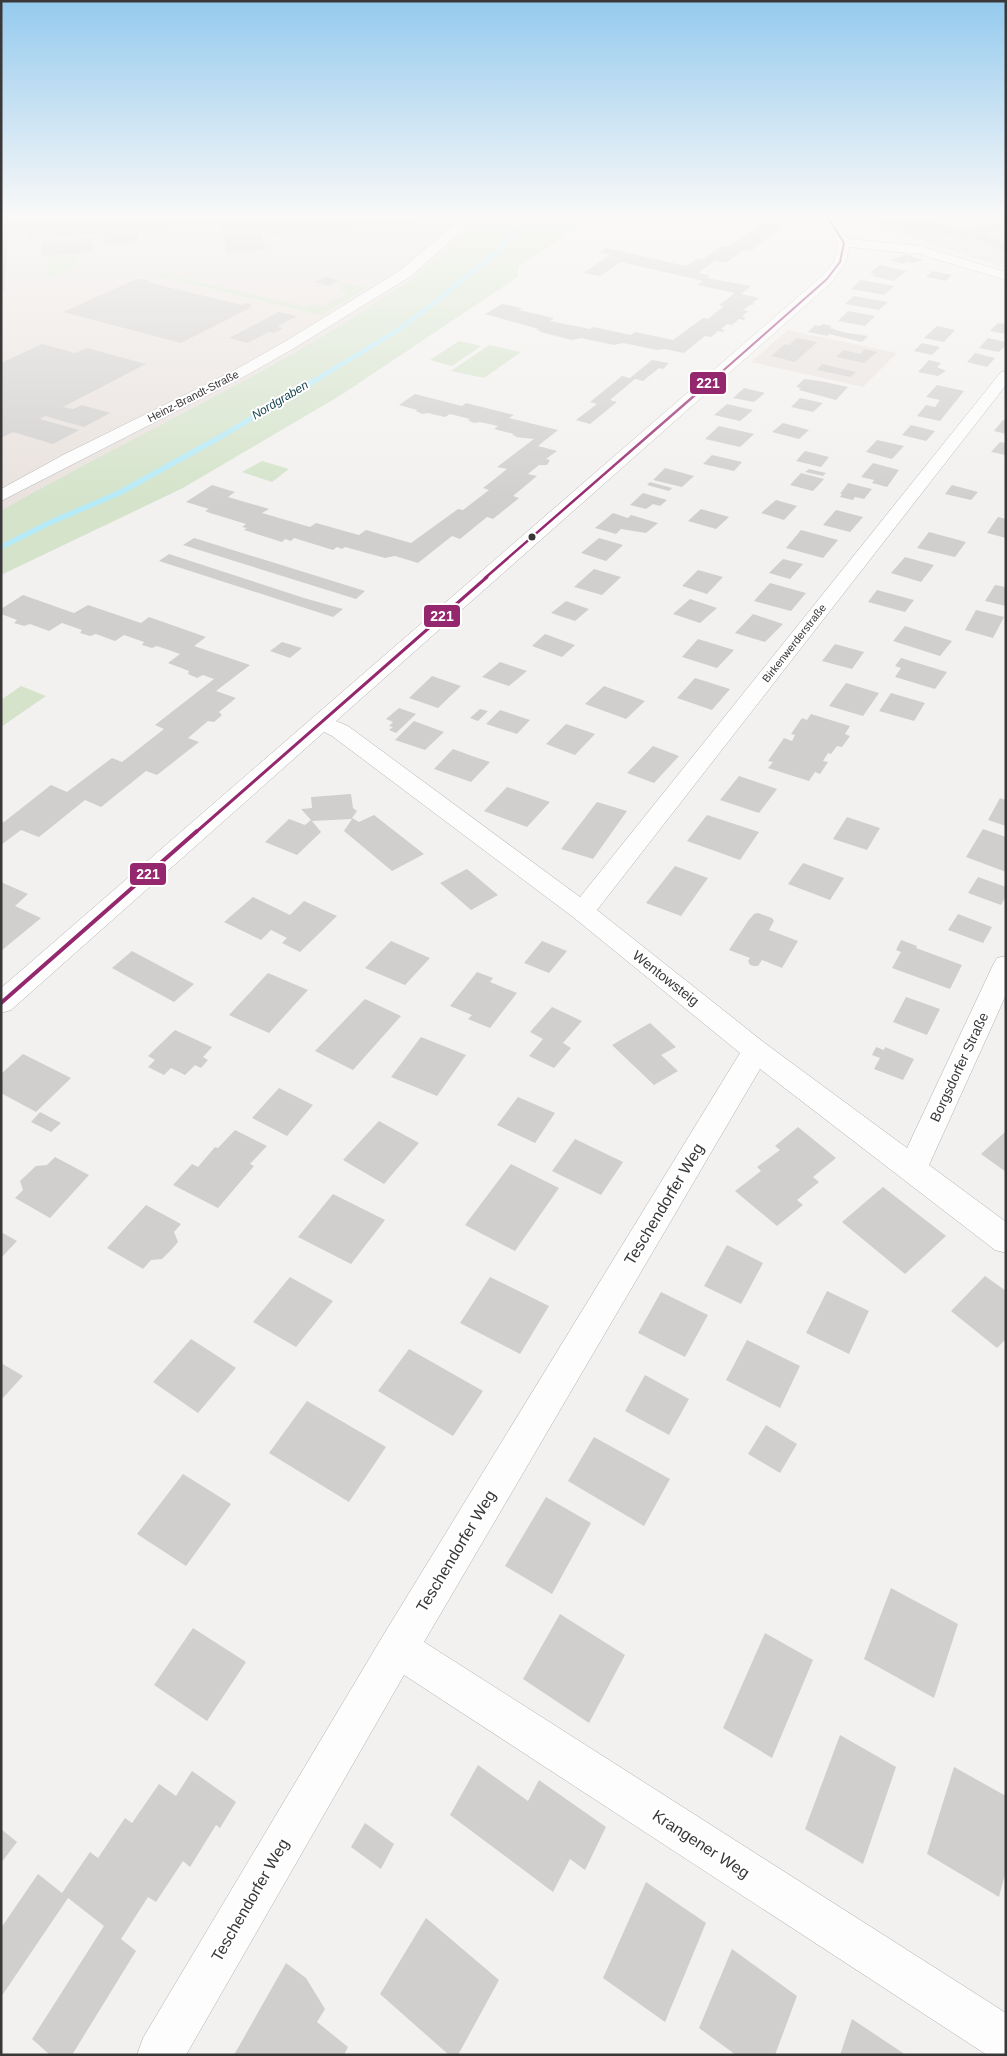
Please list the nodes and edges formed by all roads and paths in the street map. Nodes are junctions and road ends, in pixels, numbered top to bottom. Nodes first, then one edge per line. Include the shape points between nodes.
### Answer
1 (346, 310) edge
2 (793, 310) edge
3 (1006, 375) edge
4 (1, 496) edge
5 (322, 723) junction
6 (582, 911) junction
7 (1006, 965) edge
8 (1, 1003) edge
9 (756, 1051) junction
10 (912, 1169) junction
11 (1006, 1240) edge
12 (398, 1648) junction
13 (1006, 2040) edge
14 (160, 2055) edge

1 - 4 street, Heinz-Brandt-Straße via 240,373
2 - 5 street
3 - 6 street, Birkenwerderstraße
5 - 6 street, Wentowsteig via 340,731
5 - 8 street
6 - 9 street, Wentowsteig
7 - 10 street, Borgsdorfer Straße
9 - 10 street, Wentowsteig
9 - 12 street, Teschendorfer Weg
10 - 11 street, Wentowsteig
12 - 13 street, Krangener Weg
12 - 14 street, Teschendorfer Weg

